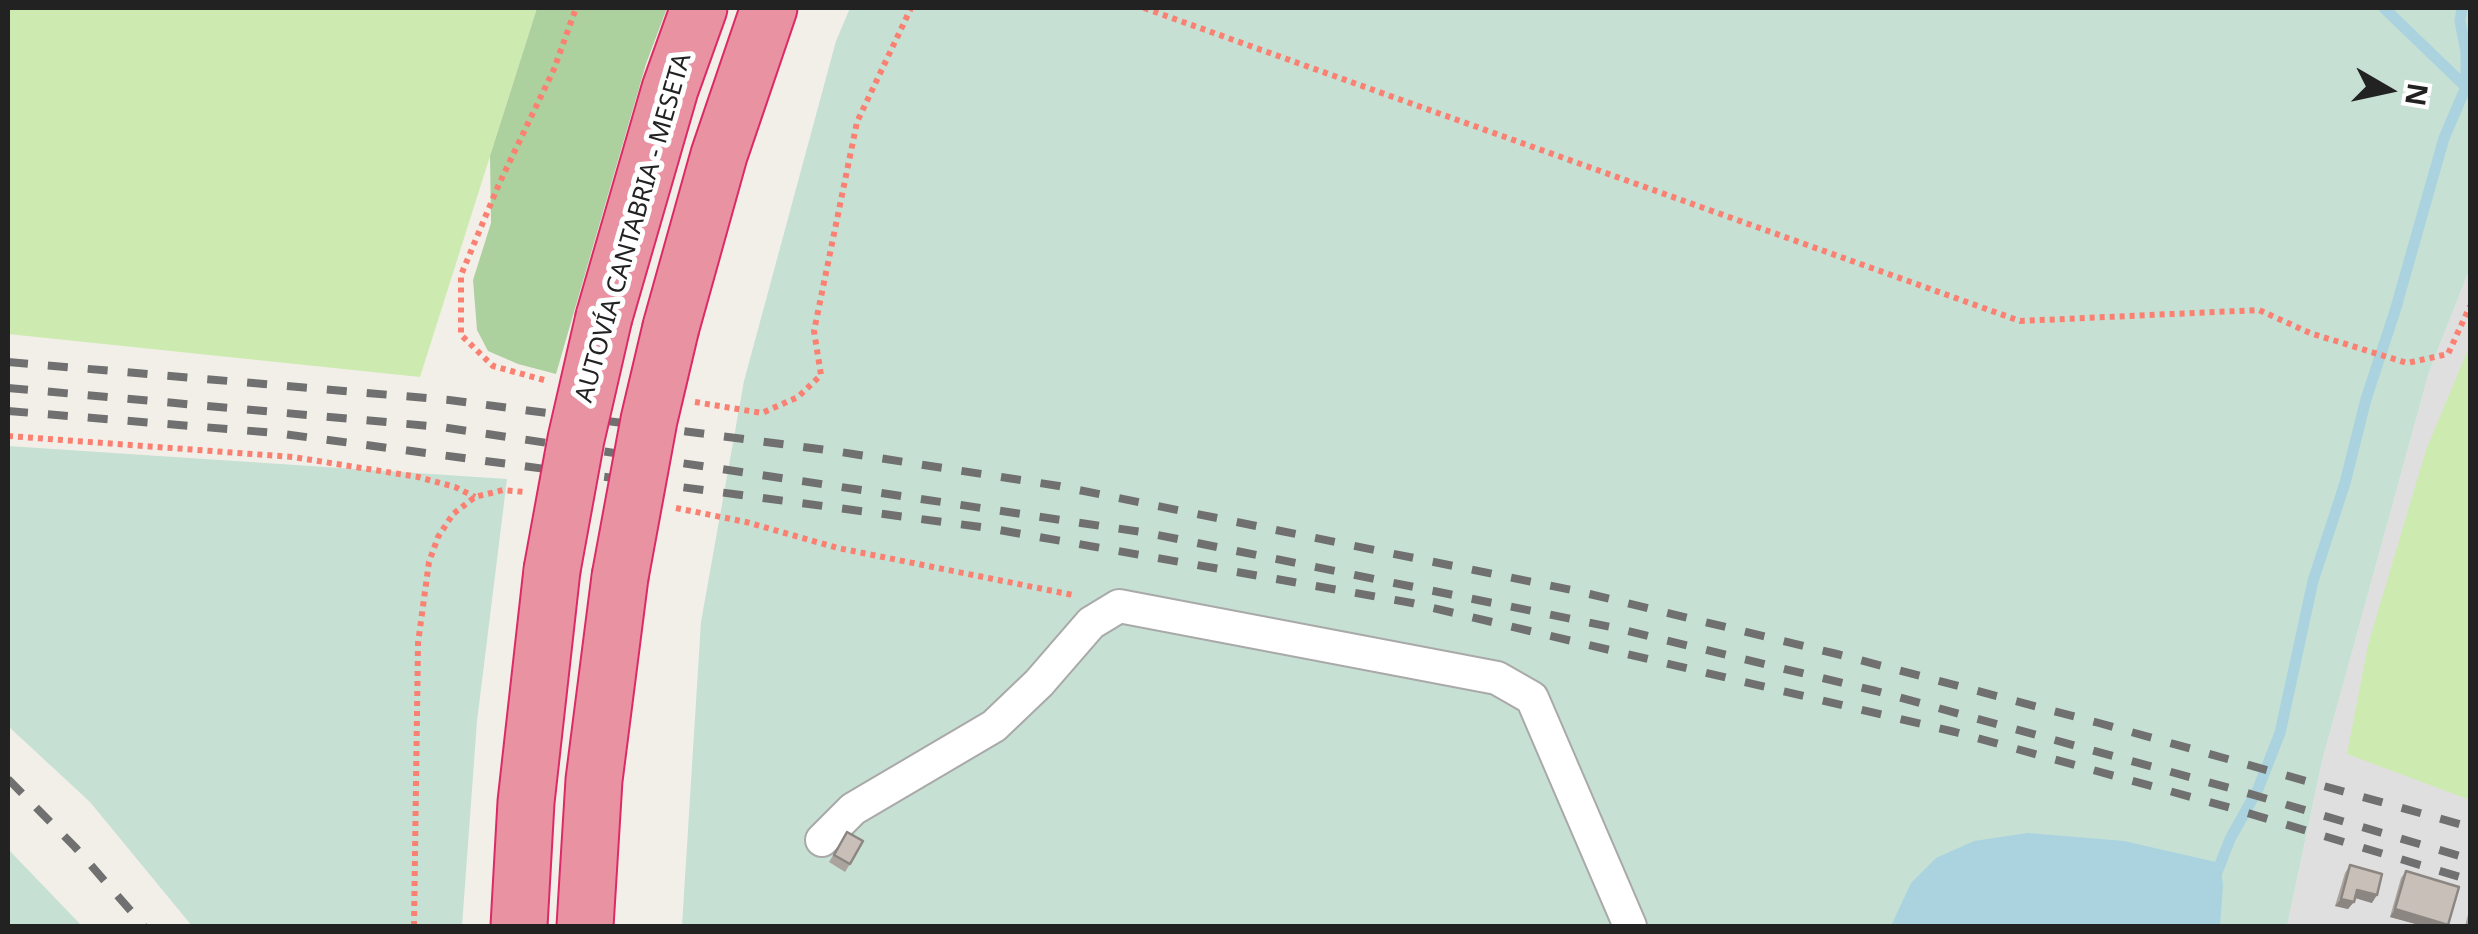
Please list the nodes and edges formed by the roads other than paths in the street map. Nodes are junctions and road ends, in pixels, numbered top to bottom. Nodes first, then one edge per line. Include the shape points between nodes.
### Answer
1 (699, 8) edge
2 (769, 8) edge
3 (822, 840) dead end
4 (520, 926) edge
5 (585, 926) edge
6 (1630, 926) edge

1 - 4 highway, AUTOVÍA CANTABRIA - MESETA, bridge via 604,317 576,439 552,570 526,802
2 - 5 highway, bridge via 719,155 649,420 594,780
3 - 6 street via 854,809 994,726 1091,622 1118,606 1497,678 1532,698

